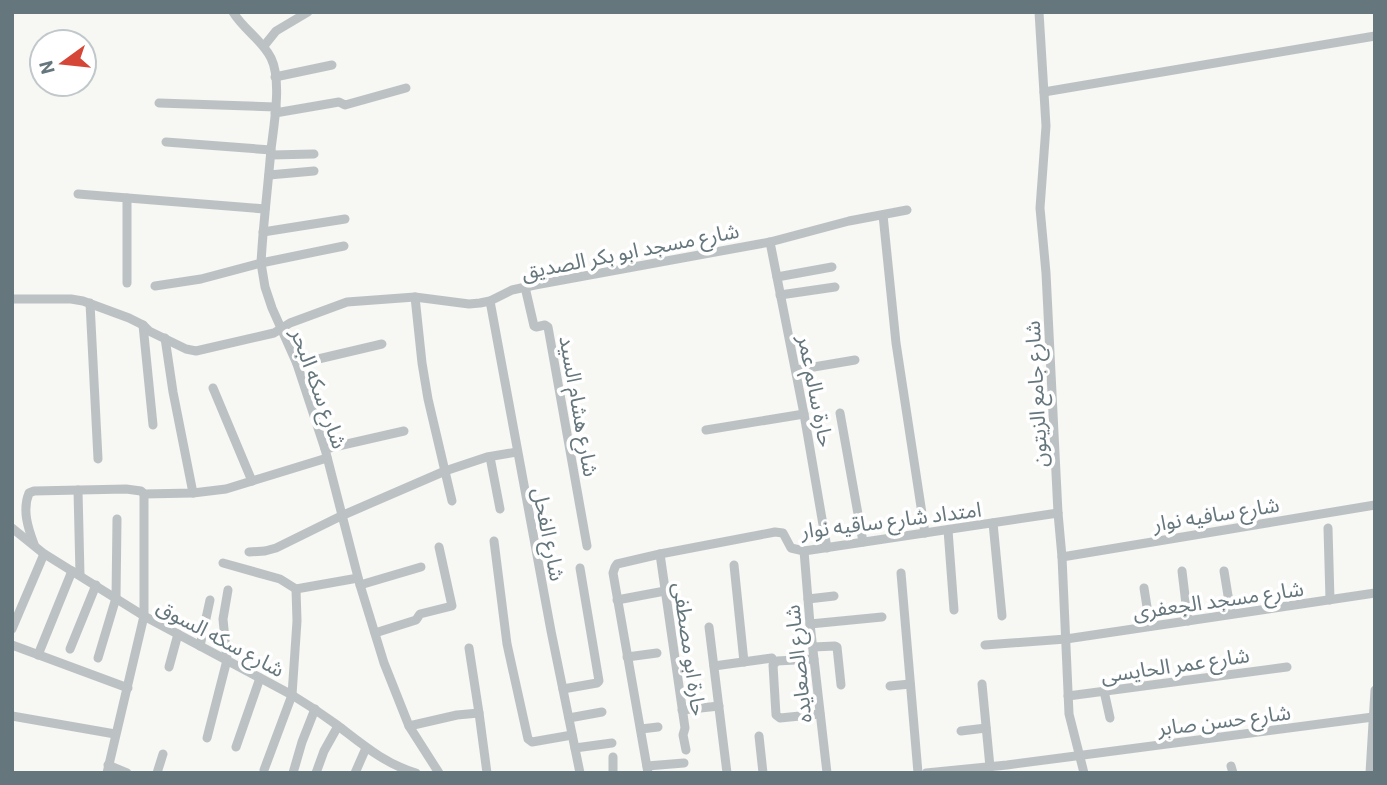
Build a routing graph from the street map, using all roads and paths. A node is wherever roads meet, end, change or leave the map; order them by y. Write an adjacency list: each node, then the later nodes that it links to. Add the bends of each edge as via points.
1 (233, 12): 5 (street, شارع سكه البحر)
2 (308, 12): 5 (street, via 276,31)
3 (1039, 12): 9 (street, شارع جامع الزيتون)
4 (1375, 36): 9 (street)
5 (264, 46): 7 (street, شارع سكه البحر)
6 (332, 65): 7 (street)
7 (275, 77): 11 (street, شارع سكه البحر)
8 (406, 89): 11 (street, via 345,105)
9 (1044, 92): 63 (street, شارع جامع الزيتون, via 1046,137 1040,208)
10 (159, 103): 11 (street)
11 (276, 110): 13 (street, شارع سكه البحر)
12 (166, 142): 13 (street)
13 (271, 152): 14 (street); 16 (street, شارع سكه البحر)
14 (314, 154)
15 (314, 171): 16 (street)
16 (269, 175): 19 (street, شارع سكه البحر)
17 (78, 194): 18 (street)
18 (127, 198): 19 (street); 29 (street)
19 (265, 209): 23 (street, شارع سكه البحر)
20 (907, 211): 21 (street, شارع مسجد ابو بكر الصديق)
21 (883, 215): 24 (street, شارع مسجد ابو بكر الصديق); 70 (street, via 896,343)
22 (345, 219): 23 (street)
23 (263, 232): 26 (street, شارع سكه البحر)
24 (770, 242): 28 (street, حارة سالم عمر); 31 (street, شارع مسجد ابو بكر الصديق)
25 (344, 246): 26 (street)
26 (261, 263): 30 (street); 39 (street, شارع سكه البحر)
27 (832, 267): 28 (street)
28 (776, 277): 33 (street, حارة سالم عمر)
29 (127, 283)
30 (155, 286)
31 (525, 287): 36 (street, شارع مسجد ابو بكر الصديق); 74 (street, شارع هشام السيد, via 534,326 548,327)
32 (835, 287): 33 (street)
33 (780, 295): 44 (street, حارة سالم عمر)
34 (415, 298): 36 (street, شارع مسجد ابو بكر الصديق, via 469,304); 39 (street, شارع مسجد ابو بكر الصديق, via 347,302); 55 (street, via 428,399)
35 (12, 299): 37 (street, شارع مسجد ابو بكر الصديق)
36 (491, 301): 51 (street, شارع الفحل)
37 (90, 303): 38 (street, شارع مسجد ابو بكر الصديق); 54 (street)
38 (143, 325): 40 (street, شارع مسجد ابو بكر الصديق); 48 (street)
39 (280, 329): 40 (street, شارع مسجد ابو بكر الصديق, via 196,351); 43 (street, شارع سكه البحر)
40 (165, 338): 58 (street)
41 (382, 344): 43 (street)
42 (855, 360): 44 (street)
43 (297, 364): 52 (street, شارع سكه البحر)
44 (796, 370): 47 (street, حارة سالم عمر)
45 (213, 388): 56 (street)
46 (840, 413): 72 (street)
47 (804, 414): 49 (street); 76 (street, حارة سالم عمر)
48 (153, 425)
49 (706, 430)
50 (404, 431): 52 (street)
51 (517, 452): 53 (street); 139 (street, شارع الفحل)
52 (326, 454): 56 (street); 64 (street, شارع سكه البحر)
53 (490, 457): 55 (street); 62 (street)
54 (98, 459)
55 (445, 471): 60 (street); 64 (street)
56 (252, 481): 58 (street)
57 (78, 489): 59 (street); 73 (street, via 29,494 27,527); 88 (street)
58 (193, 493): 59 (street)
59 (144, 494): 105 (street)
60 (452, 501)
61 (1375, 505): 81 (street, شارع سافيه نوار)
62 (500, 509)
63 (1058, 513): 66 (street, امتداد شارع ساقيه نوار); 81 (street, شارع جامع الزيتون)
64 (341, 516): 78 (street, via 276,548); 90 (street, شارع سكه البحر)
65 (117, 519): 98 (street)
66 (993, 523): 68 (street, امتداد شارع ساقيه نوار); 106 (street)
67 (1328, 528): 102 (street)
68 (948, 530): 70 (street, امتداد شارع ساقيه نوار); 103 (street)
69 (13, 532): 73 (street, شارع سكه السوق)
70 (925, 533): 72 (street, امتداد شارع ساقيه نوار)
71 (494, 541): 161 (street, via 507,644 528,739)
72 (863, 541): 76 (street, امتداد شارع ساقيه نوار)
73 (34, 546): 79 (street, شارع سكه السوق)
74 (587, 546)
75 (439, 547): 113 (street, via 452,606)
76 (827, 548): 77 (street, امتداد شارع ساقيه نوار)
77 (804, 551): 80 (street, امتداد شارع ساقيه نوار, via 791,548 783,533 775,531); 99 (street, شارع الصعايده)
78 (249, 552)
79 (44, 554): 88 (street, شارع سكه السوق); 112 (street)
80 (660, 554): 95 (street, حارة ابو مصطفى); 101 (street, امتداد شارع ساقيه نوار, via 615,567)
81 (1062, 557): 115 (street, شارع جامع الزيتون)
82 (223, 563): 93 (street, via 280,579)
83 (734, 565): 129 (street)
84 (421, 567): 90 (street)
85 (580, 568): 139 (street, via 599,681)
86 (1182, 571): 108 (street)
87 (1224, 571): 104 (street)
88 (76, 573): 91 (street, شارع سكه السوق); 123 (street)
89 (901, 573): 134 (street)
90 (359, 581): 93 (street); 113 (street, شارع سكه البحر)
91 (96, 585): 98 (street, شارع سكه السوق); 121 (street)
92 (1144, 588): 110 (street)
93 (296, 589): 142 (street)
94 (228, 590): 128 (street, via 223,619)
95 (665, 591): 101 (street); 146 (street, حارة ابو مصطفى)
96 (1375, 593): 102 (street, شارع مسجد الجعفرى)
97 (834, 596): 99 (street)
98 (116, 598): 105 (street, شارع سكه السوق); 125 (street)
99 (808, 599): 109 (street, شارع الصعايده)
100 (210, 600): 118 (street)
101 (617, 600): 124 (street, امتداد شارع ساقيه نوار)
102 (1330, 600): 104 (street, شارع مسجد الجعفرى)
103 (954, 610)
104 (1231, 614): 108 (street, شارع مسجد الجعفرى)
105 (144, 616): 114 (street, شارع سكه السوق); 138 (street)
106 (1002, 616)
107 (882, 617): 109 (street)
108 (1188, 621): 110 (street, شارع مسجد الجعفرى)
109 (810, 624): 119 (street, شارع الصعايده)
110 (1150, 626): 115 (street, شارع مسجد الجعفرى)
111 (709, 627): 130 (street)
112 (12, 629)
113 (375, 633): 155 (street, شارع سكه البحر)
114 (178, 635): 118 (street, شارع سكه السوق); 131 (street)
115 (1066, 639): 117 (street, شارع مسجد الجعفرى); 143 (street, شارع جامع الزيتون)
116 (12, 645): 123 (street)
117 (985, 645)
118 (200, 646): 128 (street, شارع سكه السوق)
119 (813, 647): 127 (street, شارع الصعايده); 136 (street, via 837,647)
120 (469, 648): 148 (street)
121 (70, 649)
122 (657, 653): 124 (street)
123 (38, 655): 138 (street)
124 (628, 657): 158 (street, امتداد شارع ساقيه نوار)
125 (98, 658)
126 (772, 658): 129 (street)
127 (814, 659): 149 (street, شارع الصعايده); 149 (street, via 773,665 777,717)
128 (227, 660): 133 (street, شارع سكه السوق); 163 (street)
129 (744, 662): 130 (street)
130 (714, 666): 144 (street)
131 (169, 667)
132 (1287, 667): 141 (street, شارع عمر الحايسى)
133 (260, 678): 142 (street, شارع سكه السوق); 165 (street)
134 (910, 684): 137 (street); 192 (street)
135 (982, 684): 157 (street)
136 (841, 685)
137 (890, 686)
138 (128, 688): 160 (street)
139 (563, 689): 151 (street, شارع الفحل)
140 (1375, 690): 153 (street)
141 (1104, 691): 143 (street, شارع عمر الحايسى); 152 (street)
142 (292, 695): 145 (street, شارع سكه السوق); 176 (street)
143 (1068, 696): 170 (street, شارع جامع الزيتون)
144 (719, 706): 146 (street); 189 (street)
145 (315, 709): 154 (street, شارع سكه السوق); 181 (street)
146 (682, 710): 168 (street, حارة ابو مصطفى)
147 (602, 712): 151 (street)
148 (480, 713): 155 (street); 186 (street)
149 (820, 714): 191 (street, شارع الصعايده)
150 (12, 716): 160 (street)
151 (569, 718): 161 (street, شارع الفحل)
152 (1110, 718)
153 (1373, 718): 170 (street, شارع حسن صابر); 196 (street)
154 (338, 726): 166 (street, شارع سكه السوق); 182 (street)
155 (409, 726): 185 (street, شارع سكه البحر)
156 (658, 727): 158 (street)
157 (986, 728): 159 (street); 173 (street)
158 (641, 729): 177 (street, امتداد شارع ساقيه نوار)
159 (961, 731)
160 (116, 734): 174 (street)
161 (572, 735): 167 (street, شارع الفحل)
162 (759, 736): 190 (street)
163 (207, 737)
164 (612, 743): 167 (street)
165 (236, 747)
166 (366, 748): 178 (street, شارع سكه السوق); 183 (street)
167 (575, 748): 187 (street, شارع الفحل)
168 (686, 750)
169 (163, 754): 180 (street)
170 (1079, 755): 175 (street, شارع حسن صابر); 195 (street, شارع جامع الزيتون)
171 (613, 757): 188 (street)
172 (684, 763): 177 (street)
173 (990, 767): 175 (street, شارع حسن صابر); 194 (street, شارع حسن صابر)
174 (107, 769): 179 (street)
175 (1007, 769)
176 (264, 770)
177 (648, 770)
178 (402, 771): 184 (street, شارع سكه السوق)
179 (127, 773)
180 (157, 773)
181 (293, 773)
182 (316, 773)
183 (355, 773)
184 (416, 773)
185 (439, 773)
186 (487, 773)
187 (580, 773)
188 (613, 773)
189 (727, 773)
190 (763, 773)
191 (827, 773)
192 (918, 773)
193 (926, 773): 194 (street, شارع حسن صابر)
194 (932, 773)
195 (1084, 773)
196 (1370, 773)

